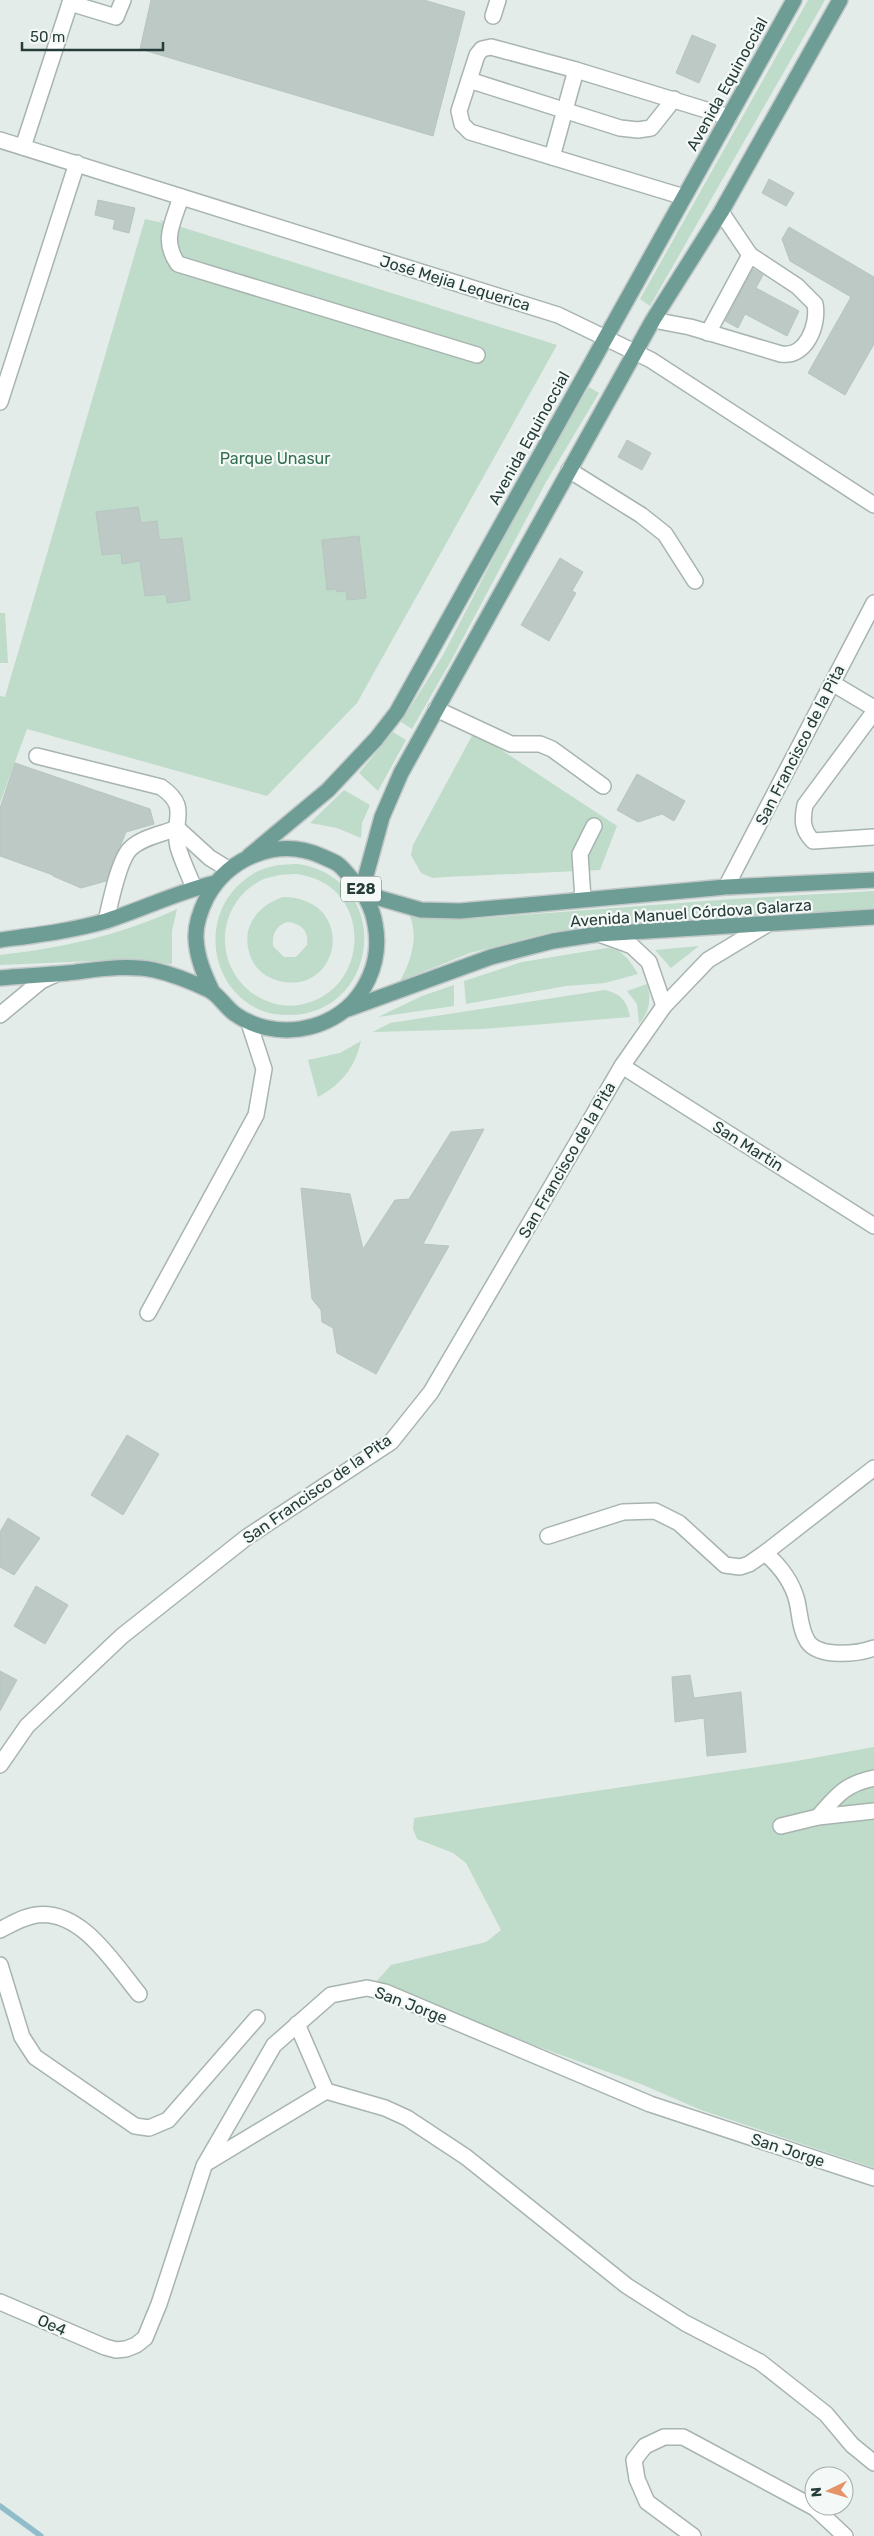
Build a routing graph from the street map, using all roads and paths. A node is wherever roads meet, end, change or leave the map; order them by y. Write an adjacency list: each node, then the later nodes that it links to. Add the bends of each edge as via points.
1 (123, 0): 5 (street, via 116,17)
2 (498, 0): 6 (street)
3 (794, 0): 11 (main road, Avenida Equinoccial)
4 (840, 0): 18 (main road)
5 (71, 1): 13 (street)
6 (493, 16)
7 (576, 70): 8 (street, via 491,47 477,55); 9 (street); 10 (street)
8 (469, 80): 10 (street); 14 (street, via 459,111 462,124 470,132)
9 (674, 99): 10 (street, via 651,128 638,130 620,128); 11 (street)
10 (566, 109): 14 (street)
11 (729, 117): 17 (main road, Avenida Equinoccial)
12 (0, 140): 13 (street, José Mejia Lequerica)
13 (23, 147): 15 (street, José Mejia Lequerica)
14 (552, 157): 17 (street)
15 (77, 163): 16 (street, José Mejia Lequerica); 25 (street)
16 (180, 197): 22 (street, José Mejia Lequerica, via 558,315); 24 (street, via 169,236 169,251 178,264)
17 (684, 197): 22 (main road, Avenida Equinoccial)
18 (721, 212): 19 (street); 20 (main road)
19 (750, 254): 21 (street); 21 (street, via 797,286 815,304 814,326 804,346 788,355)
20 (653, 320): 21 (street); 23 (main road)
21 (708, 333)
22 (605, 338): 23 (street, José Mejia Lequerica); 38 (main road, Avenida Equinoccial, via 396,712 376,739 328,790)
23 (636, 353): 26 (main road); 27 (street, José Mejia Lequerica)
24 (477, 355)
25 (0, 402)
26 (569, 470): 28 (street, via 641,515 664,534); 31 (main road)
27 (874, 505)
28 (695, 581)
29 (874, 603): 30 (street, San Francisco de la Pita)
30 (832, 683): 32 (street); 42 (street, San Francisco de la Pita)
31 (436, 709): 34 (street, via 511,744 540,744 552,749); 44 (main road, via 382,816)
32 (874, 710): 37 (street, via 805,805 802,820 806,834 813,841)
33 (37, 756): 36 (street, via 162,787 174,796 178,806)
34 (603, 786)
35 (594, 826): 45 (street, via 580,854)
36 (177, 828): 39 (street, via 210,858); 43 (street, via 179,849); 47 (street, via 129,849)
37 (874, 837)
38 (249, 856): 39 (main road, E28); 44 (main road, E28, via 279,848 310,851 338,864)
39 (228, 869): 41 (main road, E28)
40 (874, 880): 42 (main road, Avenida Manuel Córdova Galarza / E28)
41 (215, 883): 43 (main road); 53 (main road, E28, via 201,908 196,937 200,965)
42 (726, 886): 45 (main road, Avenida Manuel Córdova Galarza / E28)
43 (194, 888): 47 (main road)
44 (363, 892): 45 (main road, Avenida Manuel Córdova Galarza / E28, via 421,910 460,911); 55 (main road, E28, via 373,912 376,956 358,996)
45 (583, 899)
46 (874, 917): 48 (main road, Avenida Manuel Córdova Galarza / E28)
47 (106, 921): 50 (main road, via 69,931)
48 (766, 925): 49 (main road, Avenida Manuel Córdova Galarza / E28); 54 (street, San Francisco de la Pita, via 708,960)
49 (599, 934): 54 (street, via 632,946 649,962); 55 (main road, Avenida Manuel Córdova Galarza / E28, via 553,941 491,958)
50 (0, 940)
51 (56, 974): 52 (main road, E28); 53 (main road, E28, via 110,968 152,970); 56 (street)
52 (0, 978)
53 (212, 991): 57 (main road, E28)
54 (664, 1006): 58 (street, San Francisco de la Pita)
55 (342, 1012): 57 (main road, E28, via 313,1027 294,1030 264,1028)
56 (0, 1014)
57 (249, 1023): 60 (street, via 264,1069 256,1115)
58 (622, 1066): 59 (street, San Martin); 65 (street, San Francisco de la Pita, via 431,1392 391,1442 247,1537 122,1636 27,1726)
59 (874, 1226)
60 (148, 1313)
61 (874, 1468): 63 (street)
62 (548, 1536): 63 (street, via 624,1512 655,1511 679,1523 725,1565 740,1567)
63 (765, 1553): 64 (street, via 788,1579 808,1643 842,1654)
64 (874, 1648)
65 (0, 1765)
66 (874, 1778): 68 (street, via 855,1782 838,1794)
67 (874, 1811): 68 (street)
68 (818, 1817): 69 (street)
69 (781, 1826)
70 (0, 1930): 72 (street, via 36,1915 54,1916 80,1927)
71 (0, 1966): 73 (street, via 22,2037 35,2057 135,2126 149,2128 168,2120)
72 (139, 1994)
73 (257, 2018)
74 (297, 2024): 75 (street); 76 (street, San Jorge, via 274,2046); 77 (street, San Jorge, via 331,1995 367,1988 385,1992 650,2104)
75 (326, 2090): 76 (street); 80 (street, via 407,2118 466,2157 627,2286 685,2323 760,2362 826,2414 852,2445)
76 (205, 2164): 79 (street, San Jorge, via 159,2304 144,2338 126,2350)
77 (874, 2178)
78 (0, 2302): 79 (street, Oe4)
79 (105, 2347)
80 (874, 2463)
81 (693, 2536): 82 (street, via 647,2502 638,2479 634,2460 645,2446 664,2438 683,2437 745,2468 815,2508)
82 (845, 2536)

